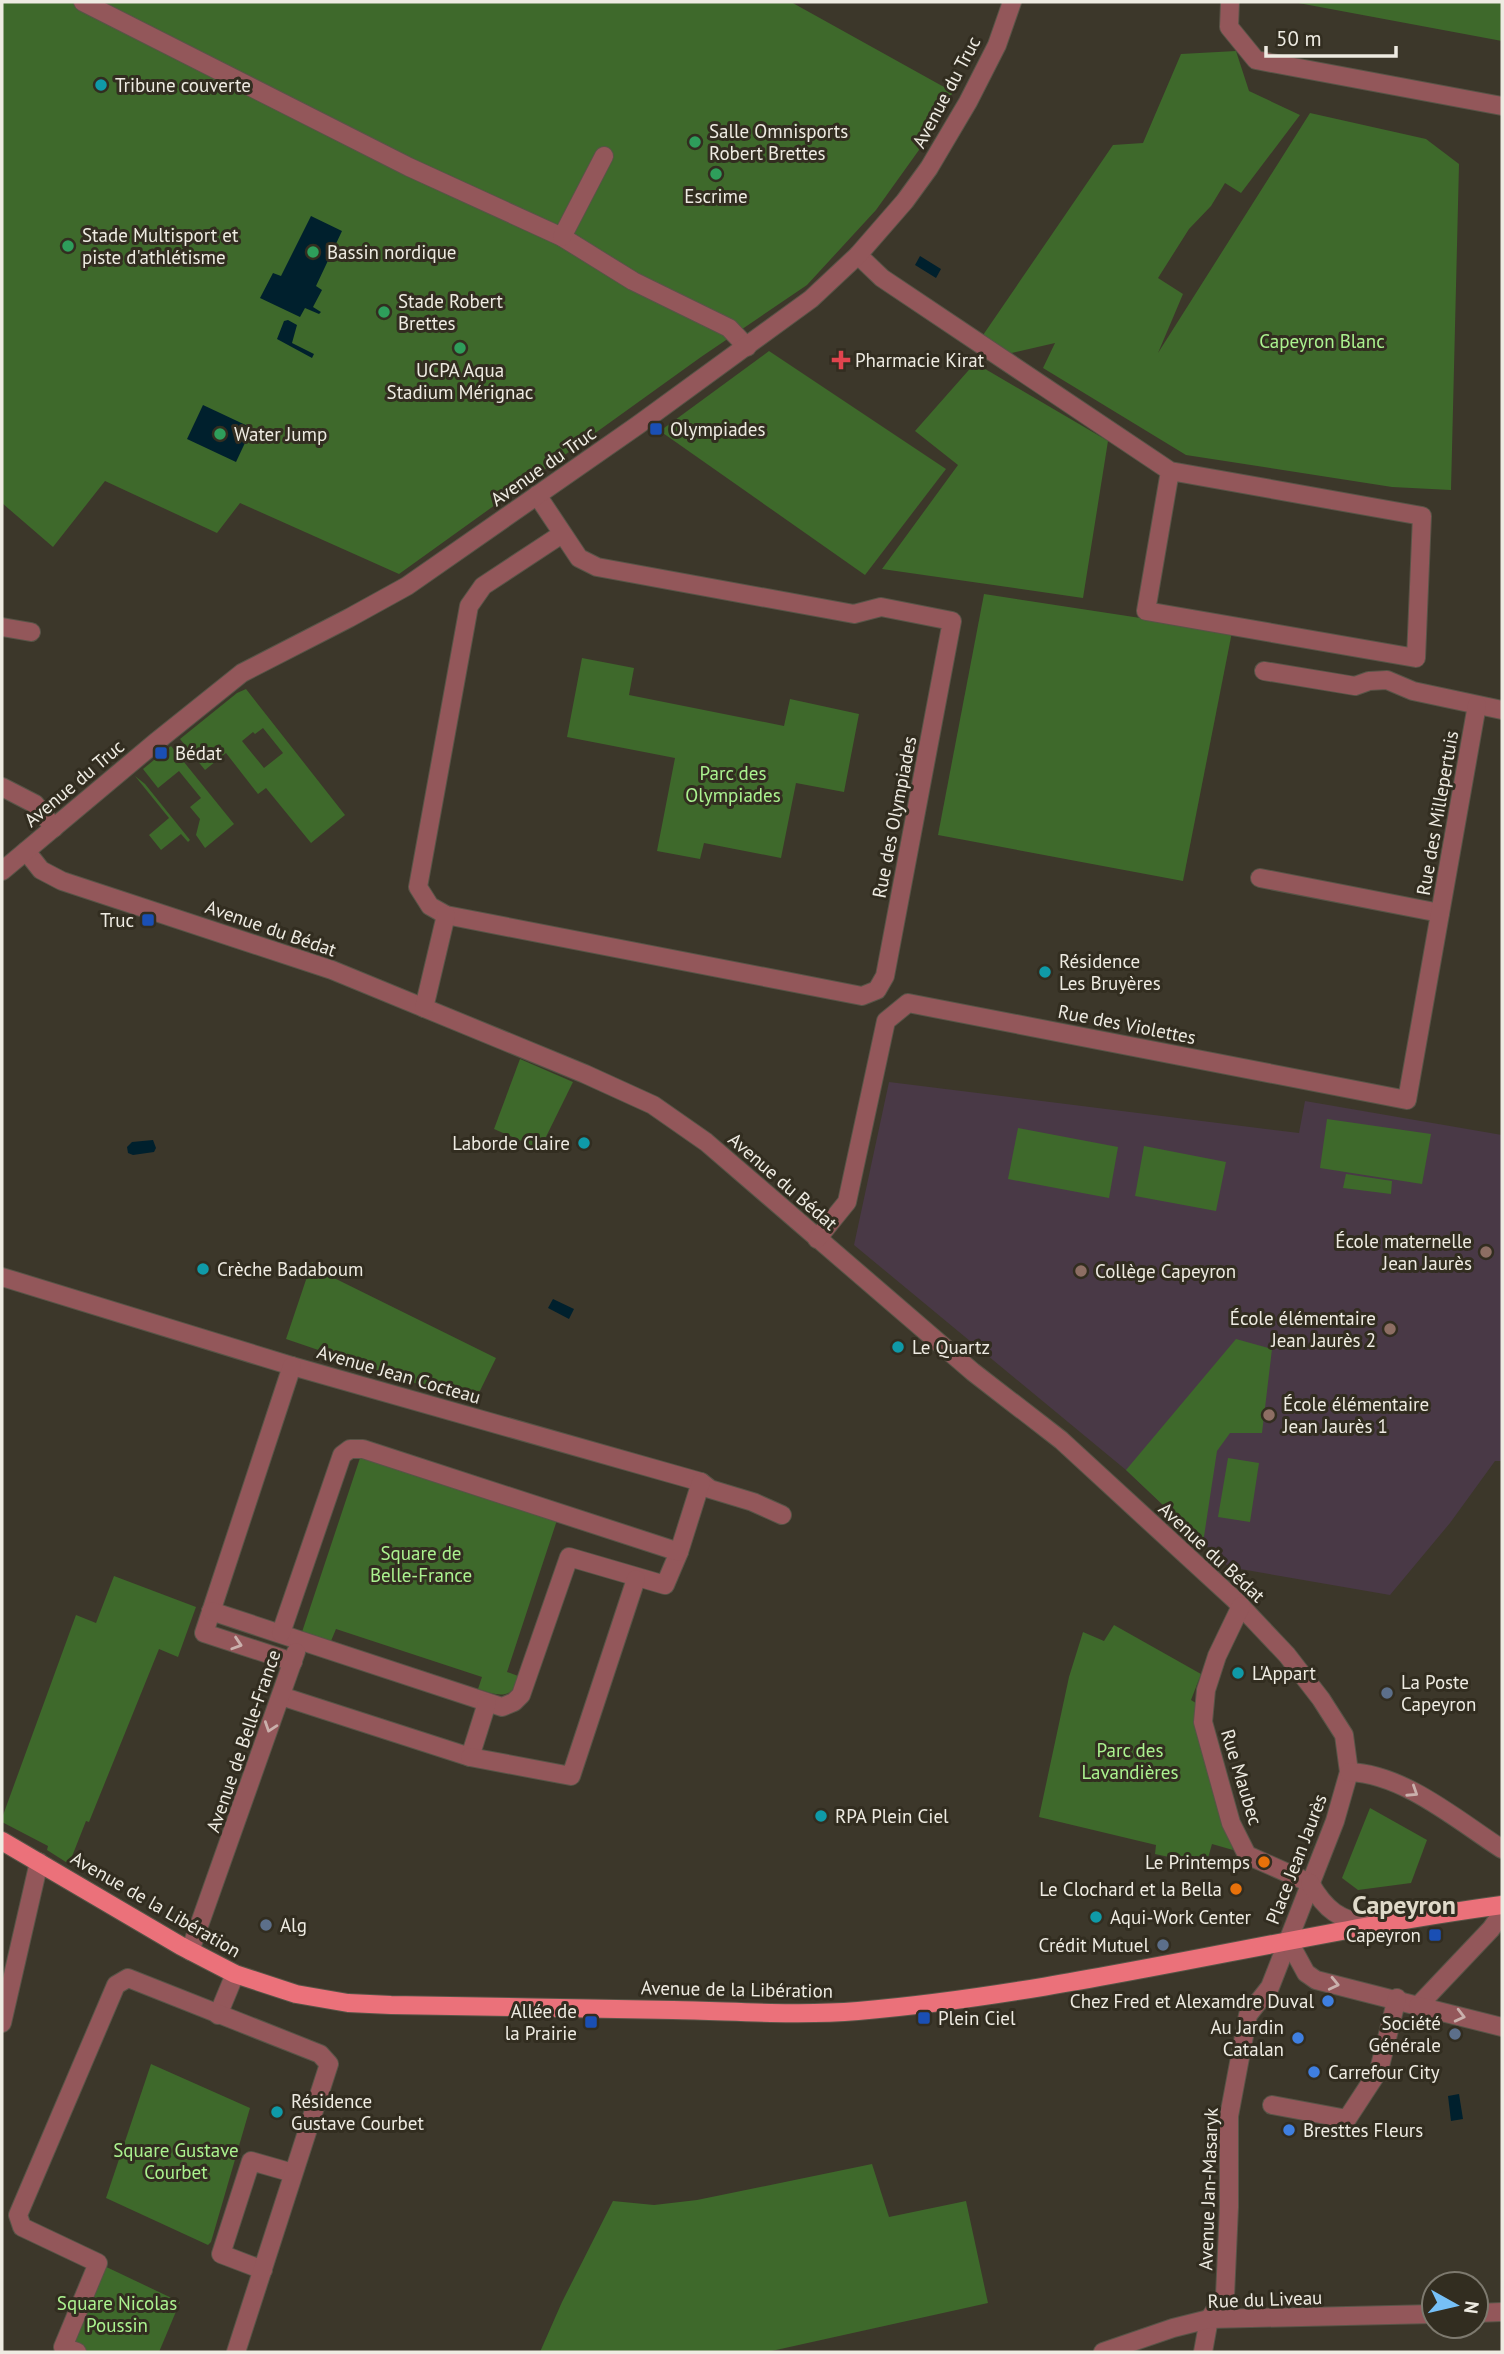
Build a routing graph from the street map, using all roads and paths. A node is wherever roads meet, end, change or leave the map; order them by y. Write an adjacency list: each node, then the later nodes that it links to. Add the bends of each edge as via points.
1 (83, 2): 6 (street, via 409,167)
2 (1012, 2): 7 (street, Avenue du Truc, via 997,45 929,168)
3 (1230, 2): 4 (street, via 1229,27 1256,60)
4 (1502, 106)
5 (604, 156): 6 (street)
6 (562, 237): 8 (street, via 634,281 729,328)
7 (858, 255): 8 (street, Avenue du Truc, via 811,299); 9 (street, via 882,278)
8 (747, 347): 10 (street, Avenue du Truc)
9 (1170, 471): 9 (street, via 1422,516 1416,658 1146,611)
10 (537, 495): 11 (street, Rue des Olympiades); 18 (street, Avenue du Truc, via 407,586 242,673)
11 (562, 534): 23 (street, via 483,586 469,606 418,887 430,906); 23 (street, Rue des Olympiades, via 579,558 597,567 853,614 881,607 953,621 885,975 877,990 862,996)
12 (2, 627): 13 (street)
13 (31, 632)
14 (1264, 671): 15 (street, via 1355,687 1387,680 1413,691)
15 (1477, 705): 16 (street); 22 (street, Rue des Millepertuis)
16 (1502, 710)
17 (2, 787): 18 (street, via 35,804)
18 (54, 828): 19 (street, Avenue du Truc)
19 (26, 851): 20 (street, Avenue du Truc); 24 (street, Avenue du Bédat, via 41,870 62,881 332,970)
20 (2, 871)
21 (1260, 878): 22 (street, Rue des Millepertuis)
22 (1440, 913): 25 (street, Rue des Violettes, via 1407,1100 908,1003 886,1021 848,1202)
23 (446, 915): 24 (street)
24 (424, 1008): 25 (street, Avenue du Bédat, via 653,1105 706,1142)
25 (817, 1239): 32 (street, Avenue du Bédat, via 1061,1440)
26 (2, 1278): 27 (street, Avenue Jean Cocteau)
27 (292, 1366): 28 (street, Avenue Jean Cocteau); 33 (street)
28 (701, 1482): 29 (street, Avenue Jean Cocteau); 30 (street)
29 (782, 1515)
30 (679, 1552): 31 (street, via 664,1585); 34 (street, via 350,1448 342,1455)
31 (636, 1578): 38 (street, via 569,1557 521,1695 502,1707); 39 (street, via 571,1776)
32 (1241, 1606): 40 (street, Avenue du Bédat, via 1321,1699 1344,1735); 44 (street, Rue Maubec, via 1217,1656 1206,1690 1203,1722 1231,1823 1247,1854)
33 (211, 1611): 34 (street, Avenue de Belle-France); 36 (street, one-way to 36, via 204,1633)
34 (281, 1633): 35 (street, Avenue de Belle-France)
35 (301, 1639): 36 (street, Avenue de Belle-France); 38 (street)
36 (293, 1662): 37 (street, Avenue de Belle-France)
37 (281, 1696): 39 (street); 49 (street, Avenue de Belle-France, one-way to 49)
38 (487, 1703): 39 (street)
39 (470, 1757)
40 (1349, 1772): 42 (street, one-way to 42, via 1401,1783); 44 (street, Place Jean Jaurès)
41 (2, 1841): 43 (main road, Avenue de la Libération)
42 (1502, 1849)
43 (39, 1862): 49 (main road, Avenue de la Libération); 54 (street)
44 (1310, 1883): 47 (street, via 1336,1915); 48 (street, Place Jean Jaurès)
45 (1502, 1905): 47 (main road, Avenue de la Libération)
46 (1502, 1913): 52 (street)
47 (1370, 1926): 48 (main road, Avenue de la Libération)
48 (1288, 1940): 50 (main road, Avenue de la Libération, via 1050,1987 939,2003 823,2012 348,2003 296,1994); 51 (street, Place Jean Jaurès, one-way to 51, via 1306,1973 1315,1979); 60 (street, Avenue Jan-Masaryk, via 1270,1987 1248,2015 1229,2116 1225,2296)
49 (190, 1951): 50 (main road, Avenue de la Libération)
50 (235, 1974): 53 (street)
51 (1397, 1998): 52 (street, Place Jean Jaurès); 56 (street, via 1379,2070 1347,2119)
52 (1418, 2006): 55 (street, Place Jean Jaurès, one-way to 55)
53 (218, 2015): 57 (street, via 320,2054 329,2064); 61 (street, via 128,1978 116,1985 18,2215 22,2227 98,2263 63,2347)
54 (2, 2022)
55 (1502, 2027)
56 (1272, 2105)
57 (293, 2173): 58 (street); 58 (street, via 251,2161 221,2254)
58 (263, 2270): 62 (street)
59 (1420, 2314): 60 (street, Rue du Liveau)
60 (1209, 2319): 63 (street, Rue du Liveau); 64 (street, Avenue Jan-Masaryk)
61 (77, 2352)
62 (236, 2352)
63 (1103, 2352)
64 (1203, 2352)

